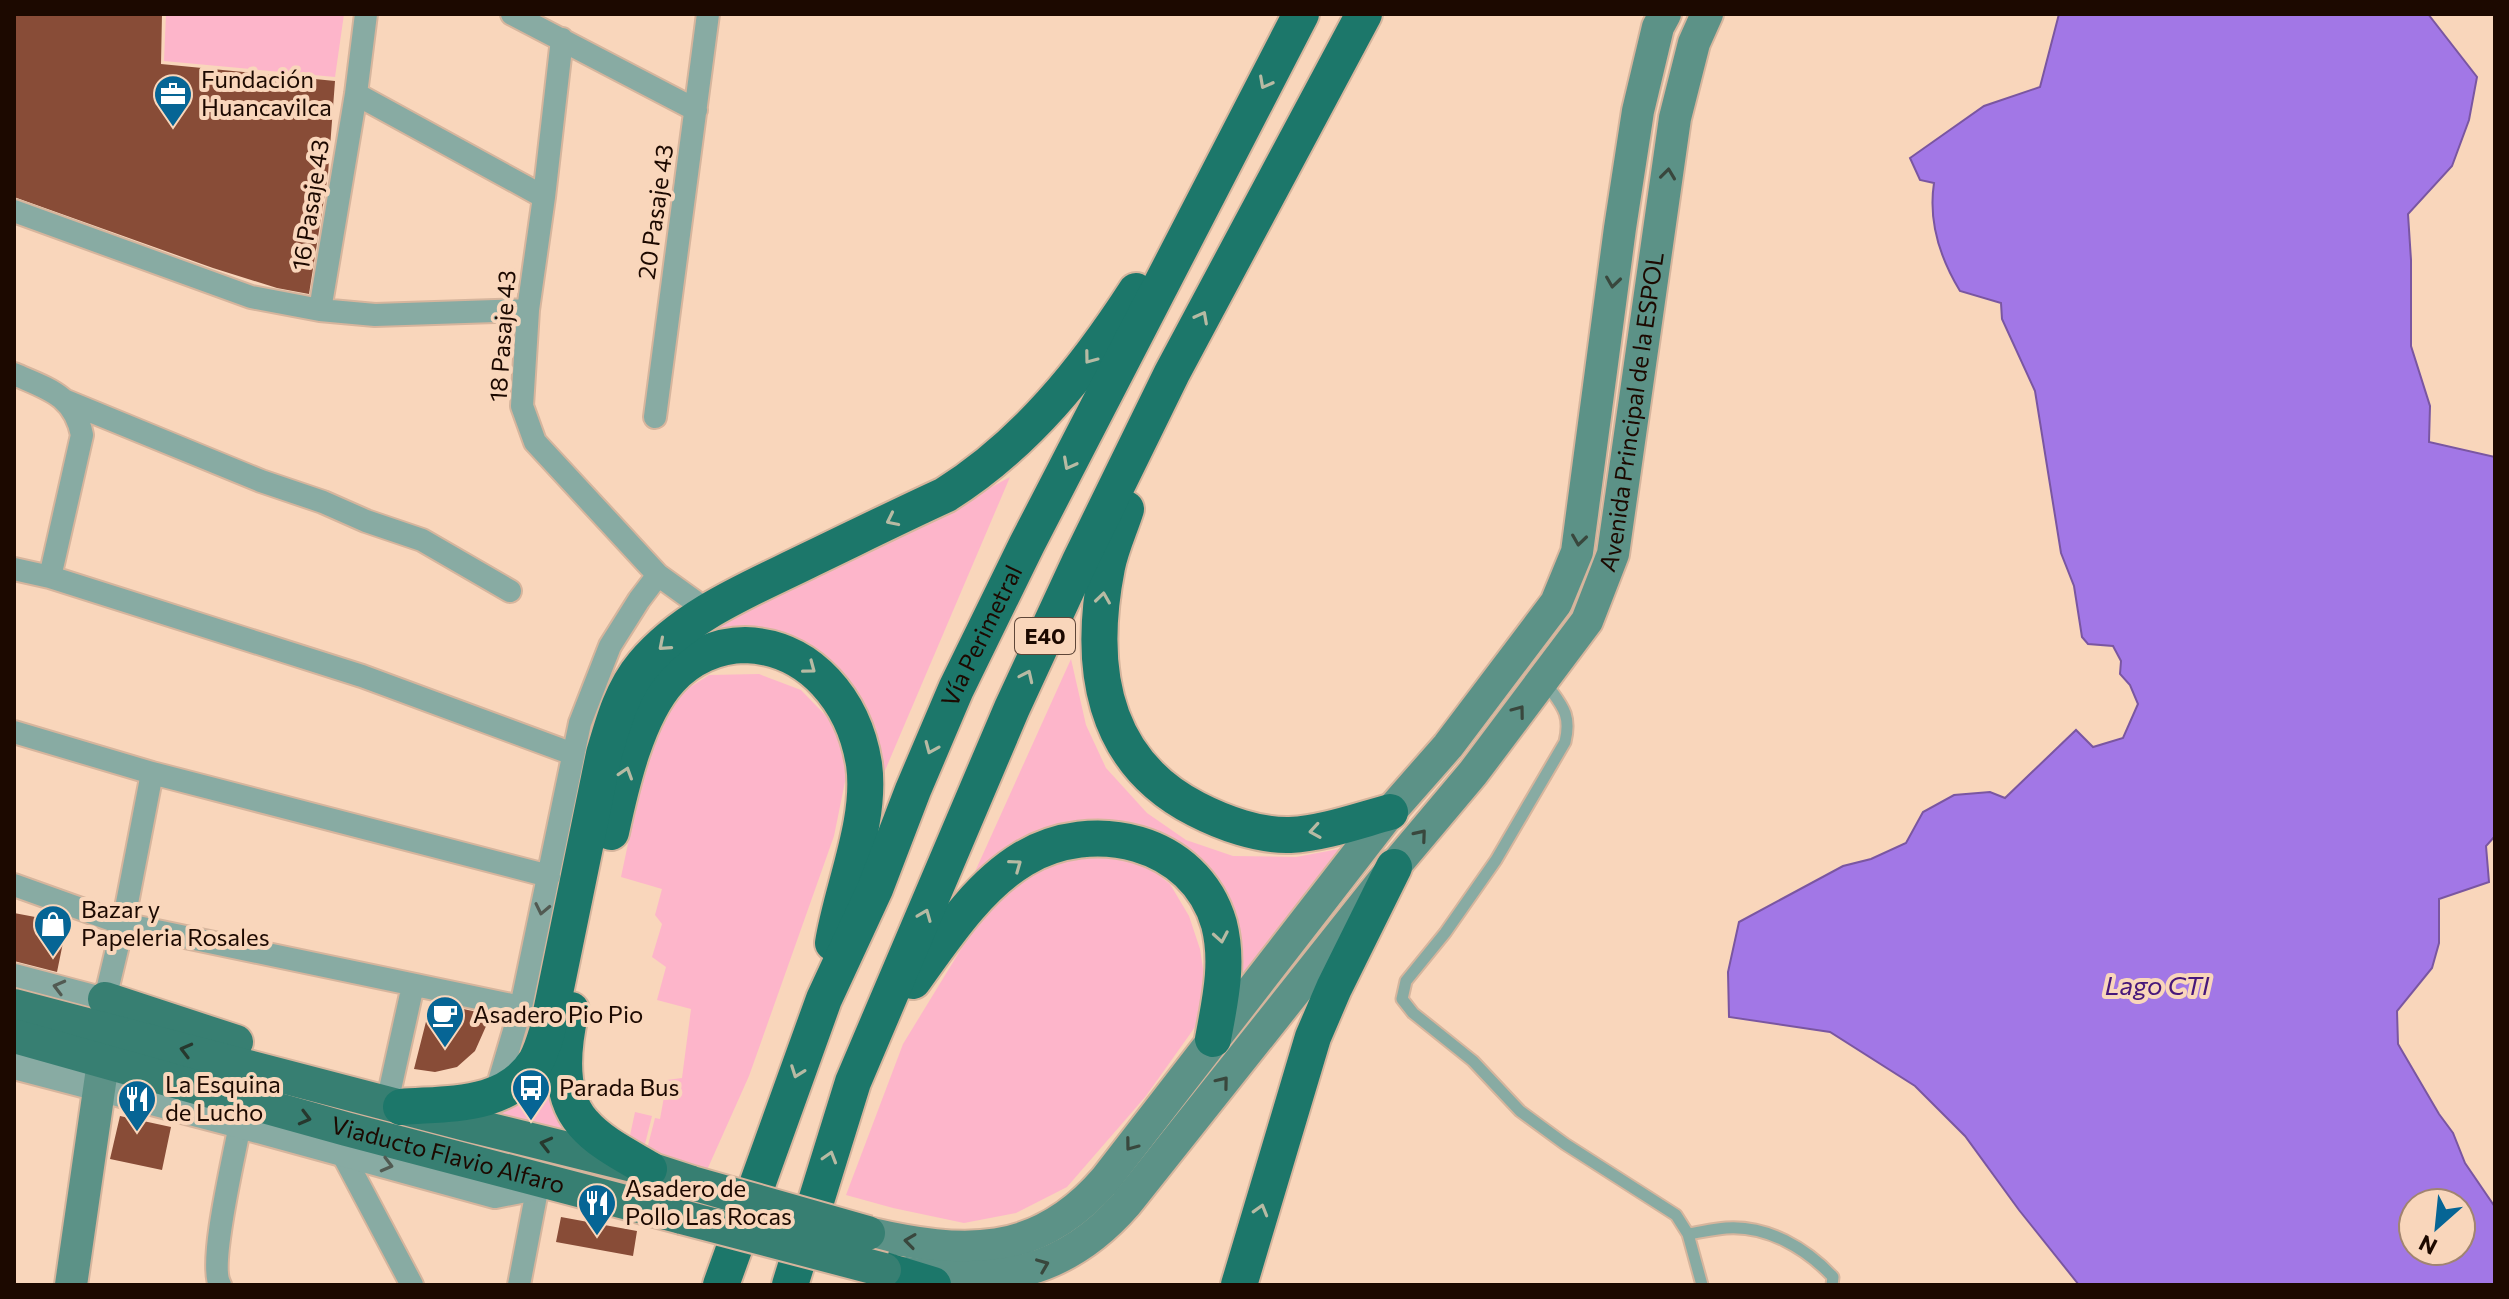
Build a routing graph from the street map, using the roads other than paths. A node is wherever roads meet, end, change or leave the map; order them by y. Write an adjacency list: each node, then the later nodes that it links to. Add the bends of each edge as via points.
1 (366, 14): 9 (street, 16 Pasaje 43)
2 (512, 14): 8 (street)
3 (708, 14): 10 (street, 20 Pasaje 43)
4 (1301, 14): 11 (highway, Vía Perimetral / E40, one-way to 11)
5 (1364, 14): 18 (highway, E40, one-way to 5)
6 (1665, 14): 14 (main road, Avenida Principal de la ESPOL, via 1638,111)
7 (1707, 14): 15 (main road, Avenida Principal de la ESPOL, one-way to 7, via 1675,118)
8 (562, 39): 10 (street); 12 (street, 18 Pasaje 43)
9 (356, 94): 12 (street); 16 (street, 16 Pasaje 43)
10 (696, 110): 21 (street, 20 Pasaje 43)
11 (1241, 129): 26 (highway, one-way to 26, via 1098,347 1001,454 945,495); 42 (highway, Vía Perimetral / E40, one-way to 42, via 956,689)
12 (544, 197): 17 (street, 18 Pasaje 43)
13 (17, 207): 16 (street, via 251,297)
14 (1620, 228): 15 (main road); 27 (main road, Avenida Principal de la ESPOL, one-way to 27, via 1577,552 1556,603)
15 (1661, 235): 28 (main road, Avenida Principal de la ESPOL, via 1613,554 1587,621)
16 (320, 310): 17 (street, via 375,315)
17 (528, 310): 23 (street, 18 Pasaje 43, via 522,406 535,442)
18 (1172, 373): 34 (highway, one-way to 18, via 1285,835 1229,823 1159,785 1119,733 1101,670 1101,604 1108,564); 49 (highway, E40, one-way to 18, via 1018,694)
19 (14, 374): 20 (street)
20 (66, 401): 24 (street, via 78,417 82,435); 25 (street, via 422,540)
21 (655, 417)
22 (14, 569): 24 (street)
23 (658, 575): 26 (street, 18 Pasaje 43); 30 (street, via 610,646)
24 (50, 577): 30 (street, via 362,676)
25 (510, 591)
26 (708, 611): 50 (highway, one-way to 50, via 650,658 616,713 547,1032 524,1076)
27 (1512, 662): 28 (main road); 32 (main road, Avenida Principal de la ESPOL)
28 (1543, 679): 33 (main road, Avenida Principal de la ESPOL, one-way to 28); 57 (lane, via 1565,712 1565,742 1496,860 1406,981 1402,999 1520,1111 1676,1215)
29 (14, 732): 31 (street)
30 (573, 754): 36 (street)
31 (152, 773): 36 (street); 38 (street)
32 (1421, 780): 33 (main road, via 1444,784); 34 (main road, Avenida Principal de la ESPOL)
33 (1449, 802): 35 (main road, Avenida Principal de la ESPOL, one-way to 33)
34 (1390, 812): 46 (main road, Avenida Principal de la ESPOL)
35 (1394, 867): 58 (main road, Avenida Principal de la ESPOL, one-way to 35, via 999,1277 1048,1264 1090,1239 1126,1204); 66 (highway, one-way to 35, via 1313,1037)
36 (549, 876): 44 (street, one-way to 44)
37 (14, 885): 38 (street)
38 (123, 924): 40 (street); 41 (street)
39 (14, 975): 41 (street, one-way to 39)
40 (413, 985): 44 (street); 51 (street)
41 (105, 999): 51 (main road, via 355,1080)
42 (824, 999): 54 (highway, one-way to 42, via 597,1137 576,1114 565,1076 567,1028 617,802 649,710 682,668 726,646 754,645 804,662 841,700 855,729 865,796); 63 (highway, Vía Perimetral / E40, one-way to 63)
43 (14, 1006): 51 (main road, Viaducto Flavio Alfaro, one-way to 43)
44 (521, 1007): 50 (street)
45 (14, 1036): 48 (main road, Viaducto Flavio Alfaro)
46 (1213, 1039): 49 (highway, one-way to 46, via 913,980 964,914 1015,864 1078,839 1127,841 1165,856 1209,899 1224,960); 56 (main road, Avenida Principal de la ESPOL, one-way to 56, via 1105,1180 1061,1221 1024,1239 985,1246)
47 (14, 1065): 48 (street)
48 (101, 1075): 52 (street); 55 (main road, Viaducto Flavio Alfaro, one-way to 55, via 346,1129); 59 (main road)
49 (853, 1082): 64 (highway, E40, one-way to 49)
50 (495, 1095): 51 (highway, via 475,1101)
51 (387, 1103): 54 (main road, Viaducto Flavio Alfaro, one-way to 51)
52 (240, 1124): 53 (street); 60 (street, via 218,1248)
53 (342, 1153): 55 (street, one-way to 55, via 495,1194); 61 (street)
54 (649, 1169): 56 (main road, Viaducto Flavio Alfaro, bridge)
55 (545, 1184): 58 (main road, Viaducto Flavio Alfaro, bridge); 62 (street)
56 (868, 1233)
57 (1688, 1234): 67 (lane); 68 (lane, via 1729,1227 1764,1232 1819,1262 1833,1277)
58 (884, 1270): 65 (highway)
59 (71, 1285)
60 (220, 1285)
61 (412, 1285)
62 (519, 1285)
63 (721, 1285)
64 (790, 1285)
65 (933, 1285)
66 (1239, 1285)
67 (1702, 1285)
68 (1832, 1285)

